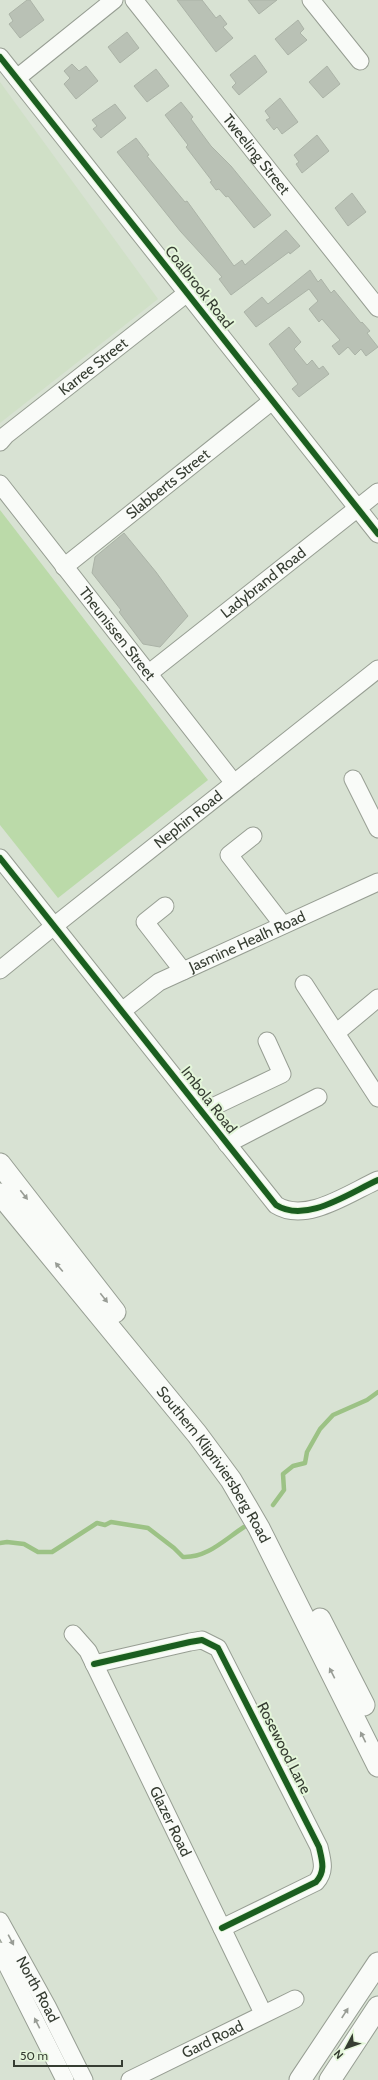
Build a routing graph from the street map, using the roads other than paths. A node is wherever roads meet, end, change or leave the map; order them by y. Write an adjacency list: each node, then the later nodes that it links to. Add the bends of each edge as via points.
1 (114, 0): 6 (street)
2 (134, 0): 8 (street, Tweeling Street)
3 (311, 0): 5 (street)
4 (0, 56): 6 (street, Coalbrook Road)
5 (360, 61)
6 (17, 78): 7 (street, Coalbrook Road)
7 (187, 293): 9 (street, Coalbrook Road); 10 (street, Karree Street)
8 (378, 308)
9 (272, 401): 13 (street, Coalbrook Road); 15 (street, Slabberts Street)
10 (0, 442)
11 (0, 484): 15 (street, Theunissen Street)
12 (378, 492): 13 (street, Ladybrand Road)
13 (358, 508): 14 (street, Coalbrook Road); 17 (street, Ladybrand Road)
14 (378, 534)
15 (64, 567): 17 (street, Theunissen Street)
16 (378, 669): 19 (street, Nephin Road)
17 (148, 674): 19 (street, Theunissen Street)
18 (353, 779): 20 (street)
19 (234, 783): 26 (street, Nephin Road)
20 (378, 829)
21 (252, 836): 25 (street, via 229,855)
22 (0, 858): 26 (street, Imbola Road)
23 (378, 882): 25 (street, Jasmine Healh Road)
24 (165, 906): 28 (street, via 145,922)
25 (284, 925): 28 (street, Jasmine Healh Road)
26 (54, 926): 27 (street, Nephin Road); 31 (street, Imbola Road)
27 (0, 970)
28 (183, 970): 31 (street, Jasmine Healh Road, via 158,982)
29 (304, 984): 32 (street)
30 (378, 998): 32 (street)
31 (122, 1010): 36 (street, Imbola Road)
32 (336, 1033): 35 (street)
33 (266, 1041): 36 (street, via 282,1074)
34 (318, 1097): 37 (street)
35 (378, 1098)
36 (202, 1112): 37 (street, Imbola Road)
37 (227, 1144): 39 (street, Imbola Road, via 273,1202 291,1212 309,1211)
38 (0, 1164): 41 (main road, Southern Klipriviersberg Road, one-way to 41)
39 (378, 1180)
40 (0, 1194): 41 (main road, Southern Klipriviersberg Road)
41 (50, 1243): 44 (main road, Southern Klipriviersberg Road, one-way to 44, via 232,1462 257,1499); 45 (main road, Southern Klipriviersberg Road, one-way to 41, via 239,1491)
42 (73, 1634): 43 (street, Glazer Road, via 88,1651)
43 (94, 1664): 47 (street, Glazer Road); 47 (street, Rosewood Lane, via 202,1640 218,1648 319,1847 323,1862 322,1873 316,1882)
44 (378, 1735)
45 (378, 1766)
46 (0, 1921): 54 (street, North Road, one-way to 54)
47 (222, 1928): 52 (street, Glazer Road)
48 (0, 1950): 53 (street, North Road, one-way to 48)
49 (378, 1963): 56 (main road, one-way to 49)
50 (295, 1999): 52 (street, Gard Road)
51 (378, 2007): 57 (main road)
52 (263, 2014): 55 (street, Gard Road)
53 (65, 2080)
54 (84, 2080)
55 (130, 2080)
56 (300, 2080)
57 (330, 2080)

